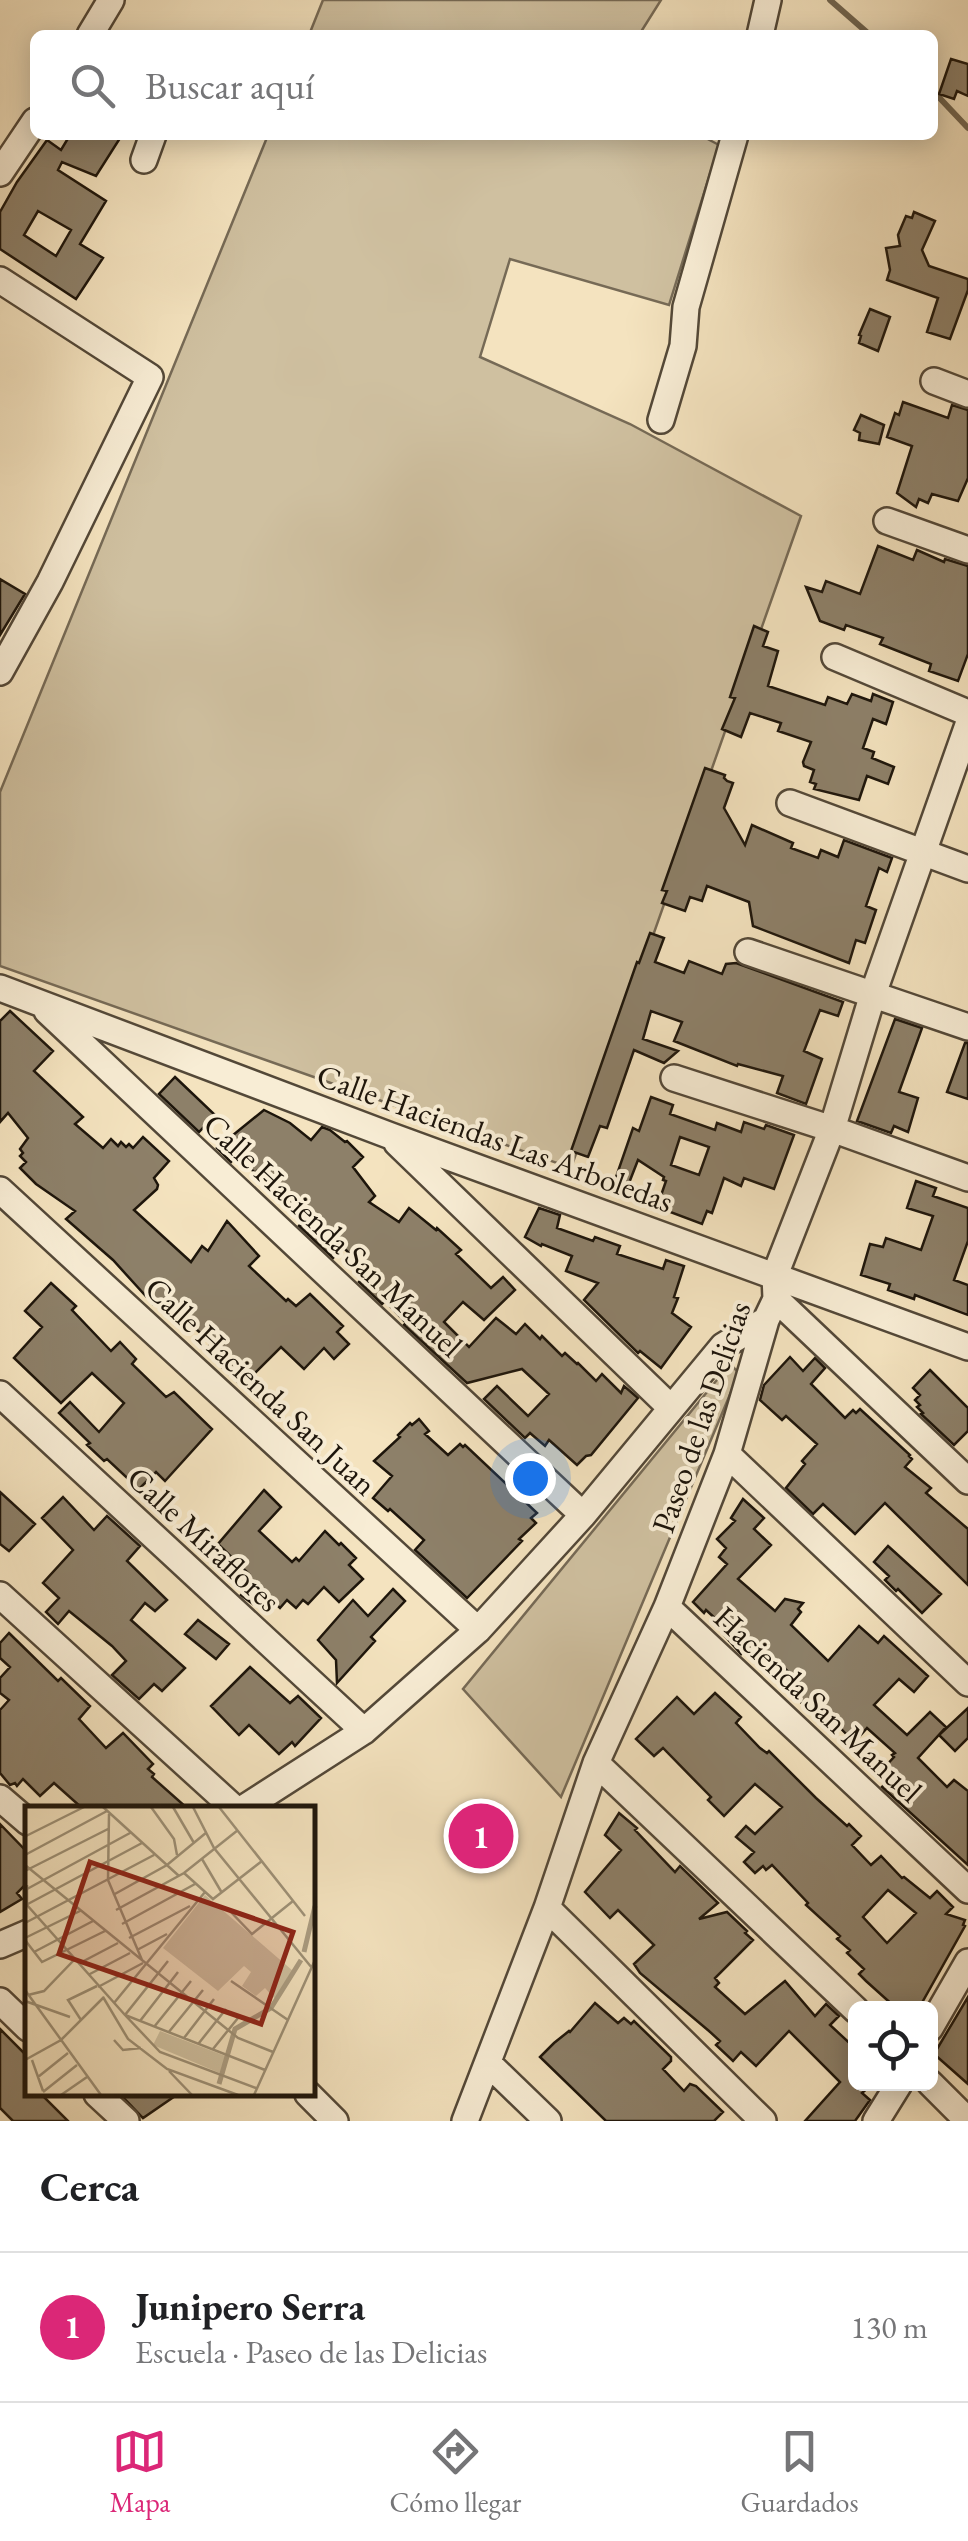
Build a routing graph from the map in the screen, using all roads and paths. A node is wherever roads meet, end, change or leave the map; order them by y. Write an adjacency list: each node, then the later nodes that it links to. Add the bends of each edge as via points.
1 (111, 0): 3 (street)
2 (768, 0): 4 (street)
3 (93, 30)
4 (761, 30)
5 (30, 129): 9 (street)
6 (150, 140): 8 (street)
7 (734, 140): 13 (street)
8 (144, 160)
9 (0, 173)
10 (0, 280): 17 (street, via 150,377)
11 (934, 381): 12 (street)
12 (968, 394)
13 (661, 420)
14 (887, 521): 15 (street)
15 (968, 550)
16 (834, 656): 18 (street)
17 (0, 672)
18 (968, 713)
19 (968, 725): 21 (street, Paseo de las Delicias)
20 (790, 802): 21 (street)
21 (923, 854): 22 (street); 25 (street, Paseo de las Delicias)
22 (968, 869)
23 (748, 952): 25 (street)
24 (0, 988): 26 (street, Calle Haciendas Las Arboledas)
25 (872, 994): 27 (street); 29 (street, Paseo de las Delicias)
26 (39, 1003): 30 (street, Calle Haciendas Las Arboledas); 39 (street, Calle Hacienda San Manuel)
27 (968, 1027)
28 (674, 1078): 29 (street)
29 (832, 1129): 31 (street); 33 (street, Paseo de las Delicias)
30 (391, 1136): 33 (street, Calle Haciendas Las Arboledas); 36 (street)
31 (968, 1178)
32 (0, 1190): 42 (street, Calle Hacienda San Juan)
33 (772, 1298): 34 (street, Calle Haciendas Las Arboledas); 36 (street); 37 (street, Paseo de las Delicias); 38 (street)
34 (968, 1347)
35 (0, 1394): 44 (street, Calle Miraflores)
36 (670, 1407): 39 (street)
37 (727, 1454): 41 (street, Paseo de las Delicias); 43 (street)
38 (968, 1481)
39 (582, 1514): 42 (street)
40 (0, 1594): 47 (street)
41 (668, 1607): 45 (street, Paseo de las Delicias); 50 (street, Hacienda San Manuel)
42 (478, 1630): 44 (street)
43 (968, 1683)
44 (364, 1731): 48 (street)
45 (596, 1764): 51 (street, Paseo de las Delicias); 56 (street)
46 (0, 1798): 49 (street)
47 (232, 1806)
48 (247, 1806)
49 (25, 1819)
50 (968, 1890)
51 (547, 1908): 59 (street, Paseo de las Delicias); 68 (street)
52 (25, 1934): 53 (street)
53 (0, 1946)
54 (968, 1962): 57 (street)
55 (0, 2002): 58 (street)
56 (848, 2002)
57 (938, 2014)
58 (25, 2025)
59 (488, 2062): 66 (street, Paseo de las Delicias); 67 (street)
60 (895, 2091): 69 (street)
61 (938, 2091): 70 (street)
62 (99, 2096): 64 (street)
63 (310, 2096): 65 (street)
64 (126, 2121)
65 (335, 2121)
66 (465, 2121)
67 (548, 2121)
68 (762, 2121)
69 (876, 2121)
70 (968, 2121)

